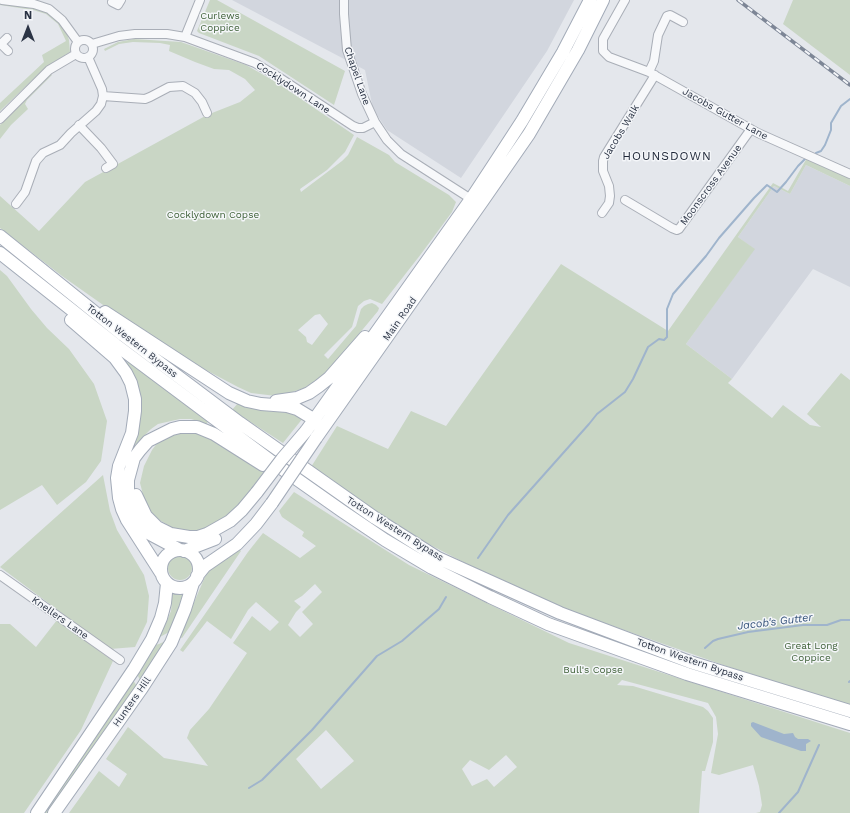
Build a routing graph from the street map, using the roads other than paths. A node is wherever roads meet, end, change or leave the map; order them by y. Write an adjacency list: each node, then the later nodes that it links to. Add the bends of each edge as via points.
1 (2, 0): 12 (street, via 34,4 49,9 62,20)
2 (121, 0): 8 (street, via 118,5)
3 (200, 0): 10 (street)
4 (344, 0): 21 (street, Chapel Lane, via 347,50)
5 (590, 0): 26 (main road, Main Road, via 522,121)
6 (603, 0): 38 (main road, Main Road, via 581,44 520,147)
7 (625, 0): 17 (street, Jacobs Gutter Lane, via 603,39 603,51 613,59)
8 (112, 2)
9 (683, 22): 17 (street, Jacobs Walk, via 667,16 658,36)
10 (185, 37): 13 (street, Cocklydown Lane, via 135,34); 21 (street, Cocklydown Lane, via 255,63 353,126 363,128)
11 (3, 42): 14 (street)
12 (78, 42): 13 (street, via 85,40); 15 (street, via 74,49)
13 (92, 44): 16 (street, via 93,52)
14 (8, 51)
15 (76, 54): 16 (street, via 80,58); 20 (street, via 48,70)
16 (88, 57): 18 (street)
17 (652, 74): 23 (street, Jacobs Gutter Lane); 29 (street, Jacobs Walk, via 604,157 602,166 610,196 609,203)
18 (103, 96): 19 (street, via 145,98 170,87 183,86 195,93); 22 (street, via 99,107)
19 (207, 112)
20 (0, 119)
21 (375, 122): 26 (street, Chapel Lane, via 387,140 401,154)
22 (79, 125): 24 (street, via 113,164); 28 (street, via 60,145 43,153 34,163 25,192)
23 (751, 129): 25 (street, Jacobs Gutter Lane); 27 (street, Moonscross Avenue, via 679,229 672,228)
24 (106, 168)
25 (850, 174)
26 (471, 198): 34 (main road, Main Road)
27 (625, 200)
28 (16, 204)
29 (602, 213)
30 (0, 236): 32 (main road, Totton Western Bypass)
31 (0, 253): 33 (main road, Totton Western Bypass)
32 (39, 268): 35 (main road, via 208,380); 46 (main road, Totton Western Bypass, via 122,335 240,423 375,518 438,558 567,616 690,662)
33 (26, 275): 40 (main road, Totton Western Bypass, via 259,453); 43 (main road, via 48,300 115,358 131,383 135,399 135,417 132,433 119,466 119,498 127,520)
34 (389, 313): 35 (main road, via 380,319 329,378 309,393 297,398 268,402); 36 (main road, Main Road)
35 (247, 401): 36 (main road, via 287,406)
36 (315, 420): 38 (main road, via 320,427); 39 (main road, Main Road, bridge)
37 (159, 435): 39 (main road, via 141,458 135,481 135,491 141,508 157,527 180,536 198,537 230,521); 40 (main road, via 180,427 204,429); 41 (main road, via 148,441 134,458 129,473 128,490 132,508 143,528 157,539)
38 (319, 435): 39 (main road, Main Road, bridge)
39 (263, 497): 41 (main road, Main Road, via 248,514 219,538); 44 (main road, Main Road, via 256,524 236,544 205,566)
40 (342, 512): 47 (main road, Totton Western Bypass, via 432,568 548,624 687,674)
41 (182, 551): 43 (main road, via 174,551 165,557 161,567); 44 (main road, via 196,560 198,565)
42 (0, 575): 45 (street, Knellers Lane)
43 (164, 578): 44 (main road, via 171,586 183,588); 48 (main road, Hunters Hill, via 165,603 152,639)
44 (195, 579): 49 (main road, Hunters Hill, via 171,643)
45 (120, 660)
46 (850, 711)
47 (850, 724)
48 (37, 813)
49 (54, 813)

